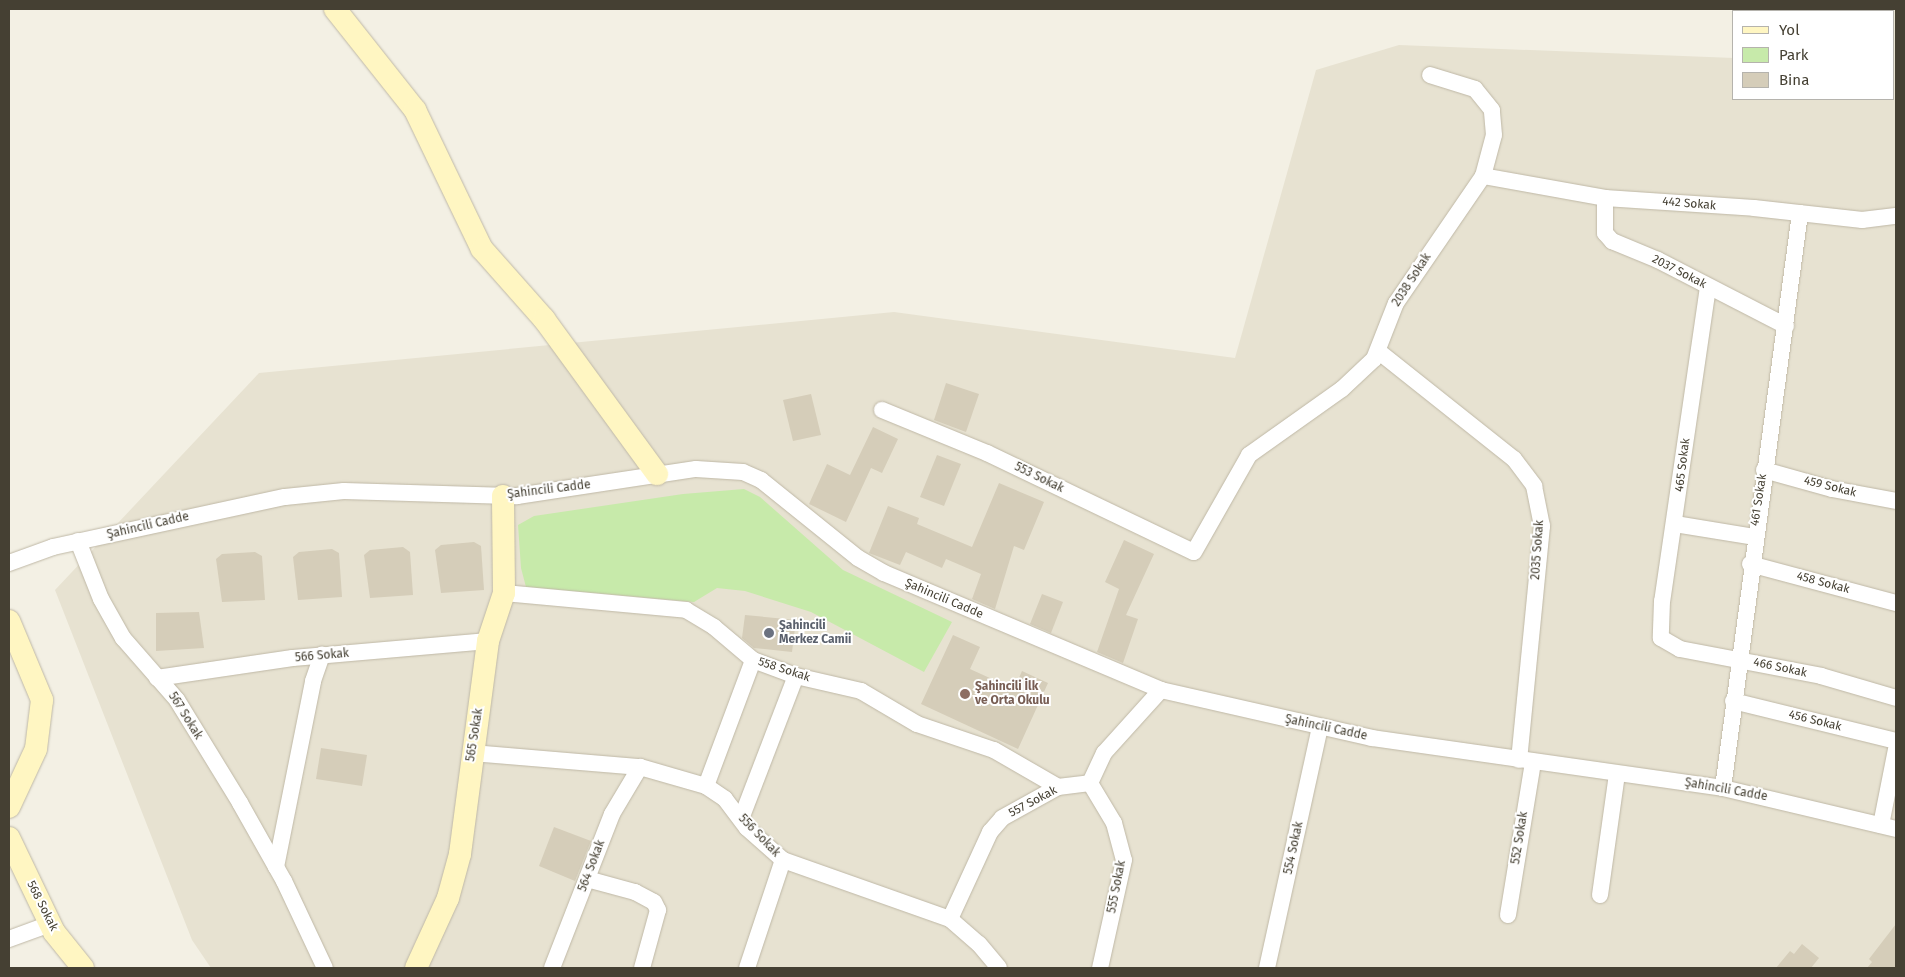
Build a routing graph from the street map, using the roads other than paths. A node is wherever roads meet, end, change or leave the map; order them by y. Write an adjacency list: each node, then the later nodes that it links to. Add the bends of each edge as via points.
1 (335, 9): 12 (street, via 415,110 482,249 544,319)
2 (1430, 76): 3 (street, 2038 Sokak, via 1475,89 1492,110 1494,135)
3 (1483, 176): 4 (street, 442 Sokak); 9 (street, 2038 Sokak, via 1396,303)
4 (1605, 198): 5 (street, 442 Sokak); 7 (street, 2037 Sokak, via 1605,233 1612,241)
5 (1800, 213): 6 (street, 442 Sokak, via 1862,220); 8 (street, 461 Sokak)
6 (1896, 216)
7 (1708, 286): 8 (street, 2037 Sokak); 15 (street, 465 Sokak)
8 (1786, 326): 11 (street, 461 Sokak)
9 (1378, 351): 18 (street, 2038 Sokak, via 1357,377 1249,455); 38 (street, 2035 Sokak, via 1514,459 1534,486 1542,526)
10 (882, 410): 18 (street, 553 Sokak, via 987,453)
11 (1764, 470): 14 (street, 459 Sokak, via 1832,490); 16 (street, 461 Sokak)
12 (657, 474): 13 (street, Şahincili Cadde); 31 (street, Şahincili Cadde, via 696,469 752,475 858,558 884,573)
13 (503, 496): 17 (street, Şahincili Cadde, via 344,491 295,496); 21 (street, 565 Sokak)
14 (1896, 501)
15 (1675, 524): 16 (street); 25 (street, 465 Sokak, via 1659,629)
16 (1754, 537): 20 (street, 461 Sokak)
17 (78, 541): 19 (street, Şahincili Cadde); 30 (street, 567 Sokak, via 101,599 123,638)
18 (1194, 552)
19 (9, 563)
20 (1750, 564): 22 (street, 458 Sokak); 27 (street, 461 Sokak)
21 (504, 593): 24 (street, 565 Sokak); 28 (street, 558 Sokak, via 686,610)
22 (1896, 603)
23 (9, 621): 45 (street, via 42,700 36,748)
24 (488, 641): 26 (street, 566 Sokak); 37 (street, 565 Sokak)
25 (1664, 642): 27 (street, 466 Sokak, via 1680,649)
26 (322, 655): 30 (street, 566 Sokak); 50 (street, via 313,681)
27 (1737, 658): 32 (street, 466 Sokak); 33 (street, 461 Sokak)
28 (753, 660): 29 (street, 558 Sokak); 42 (street)
29 (796, 676): 43 (street, 558 Sokak, via 861,691 916,724 994,750); 46 (street)
30 (157, 678): 50 (street, 567 Sokak, via 177,700)
31 (1161, 690): 34 (street, Şahincili Cadde); 41 (street, via 1104,753)
32 (1896, 698)
33 (1733, 701): 35 (street, 456 Sokak); 44 (street, 461 Sokak)
34 (1320, 727): 38 (street, Şahincili Cadde); 65 (street, 554 Sokak)
35 (1896, 741)
36 (1896, 749): 47 (street)
37 (472, 753): 39 (street, 556 Sokak); 59 (street, 565 Sokak, via 460,854 448,898)
38 (1526, 761): 40 (street, Şahincili Cadde); 53 (street, 552 Sokak)
39 (640, 766): 42 (street, 556 Sokak); 51 (street, 564 Sokak, via 612,814)
40 (1617, 774): 44 (street, Şahincili Cadde); 52 (street)
41 (1090, 784): 43 (street, 557 Sokak); 64 (street, 555 Sokak, via 1114,823 1124,860)
42 (706, 786): 46 (street, 556 Sokak, via 725,799)
43 (1058, 787): 54 (street, 557 Sokak, via 1019,806 990,832)
44 (1723, 788): 47 (street, Şahincili Cadde)
45 (9, 807)
46 (741, 819): 49 (street, 556 Sokak)
47 (1889, 827)
48 (9, 838): 55 (street, 568 Sokak)
49 (782, 860): 54 (street, 556 Sokak); 62 (street)
50 (276, 867): 58 (street, 567 Sokak)
51 (586, 878): 60 (street, 564 Sokak); 61 (street, via 635,892 654,902 658,910)
52 (1600, 895)
53 (1508, 915)
54 (950, 919): 63 (street, 556 Sokak, via 979,944)
55 (50, 924): 56 (street); 57 (street, 568 Sokak, via 67,952)
56 (9, 939)
57 (83, 968)
58 (324, 968)
59 (416, 968)
60 (552, 968)
61 (642, 968)
62 (747, 968)
63 (999, 968)
64 (1100, 968)
65 (1267, 968)

